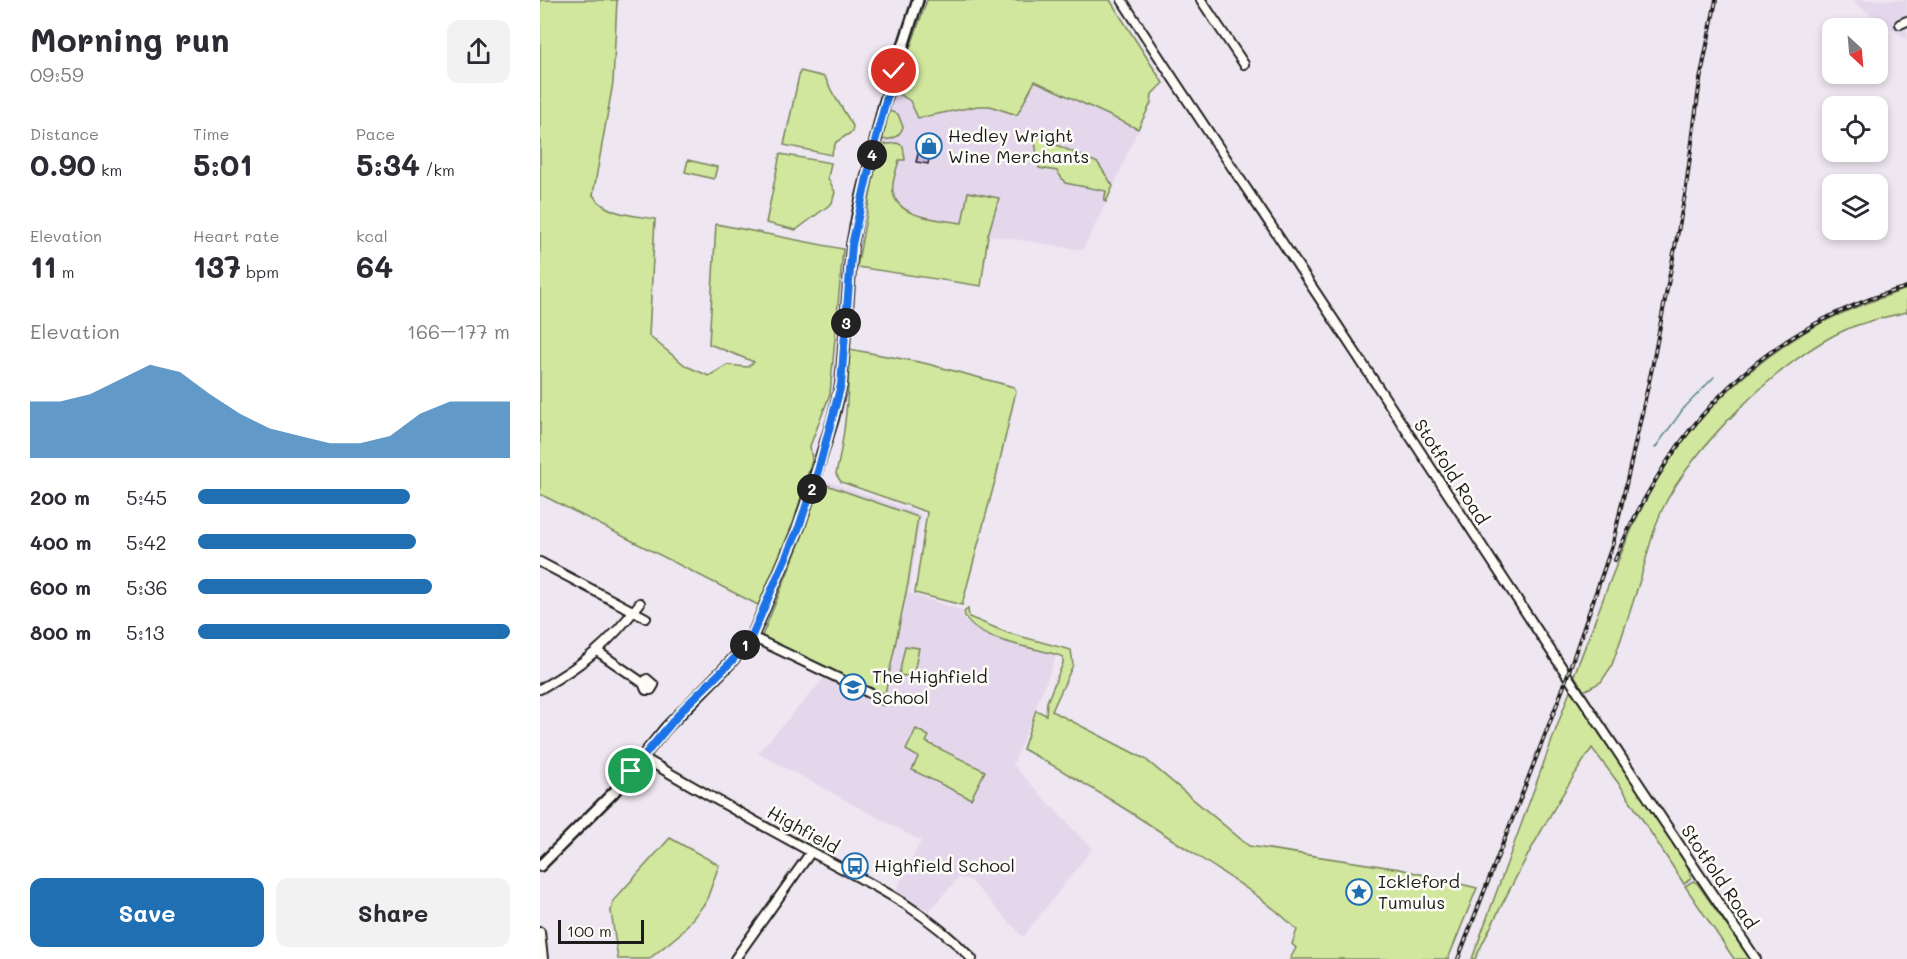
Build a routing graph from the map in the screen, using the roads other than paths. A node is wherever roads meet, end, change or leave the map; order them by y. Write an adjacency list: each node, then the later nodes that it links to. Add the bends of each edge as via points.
1 (918, 0): 9 (main road, via 884,105 852,245 841,385 833,419 799,527)
2 (1122, 0): 21 (street, Stotfold Road)
3 (1201, 0): 4 (street)
4 (1244, 64)
5 (540, 562): 7 (street)
6 (640, 603): 7 (street)
7 (633, 611): 8 (street); 10 (street)
8 (646, 618)
9 (752, 637): 13 (street); 14 (main road)
10 (597, 651): 11 (street); 12 (street)
11 (643, 683)
12 (540, 689)
13 (884, 700)
14 (642, 757): 15 (street, Highfield); 16 (main road, via 614,792)
15 (811, 852): 19 (street); 20 (street, Highfield, via 918,911)
16 (540, 865)
17 (540, 932): 18 (street)
18 (543, 959)
19 (735, 959)
20 (972, 959)
21 (1756, 959)

